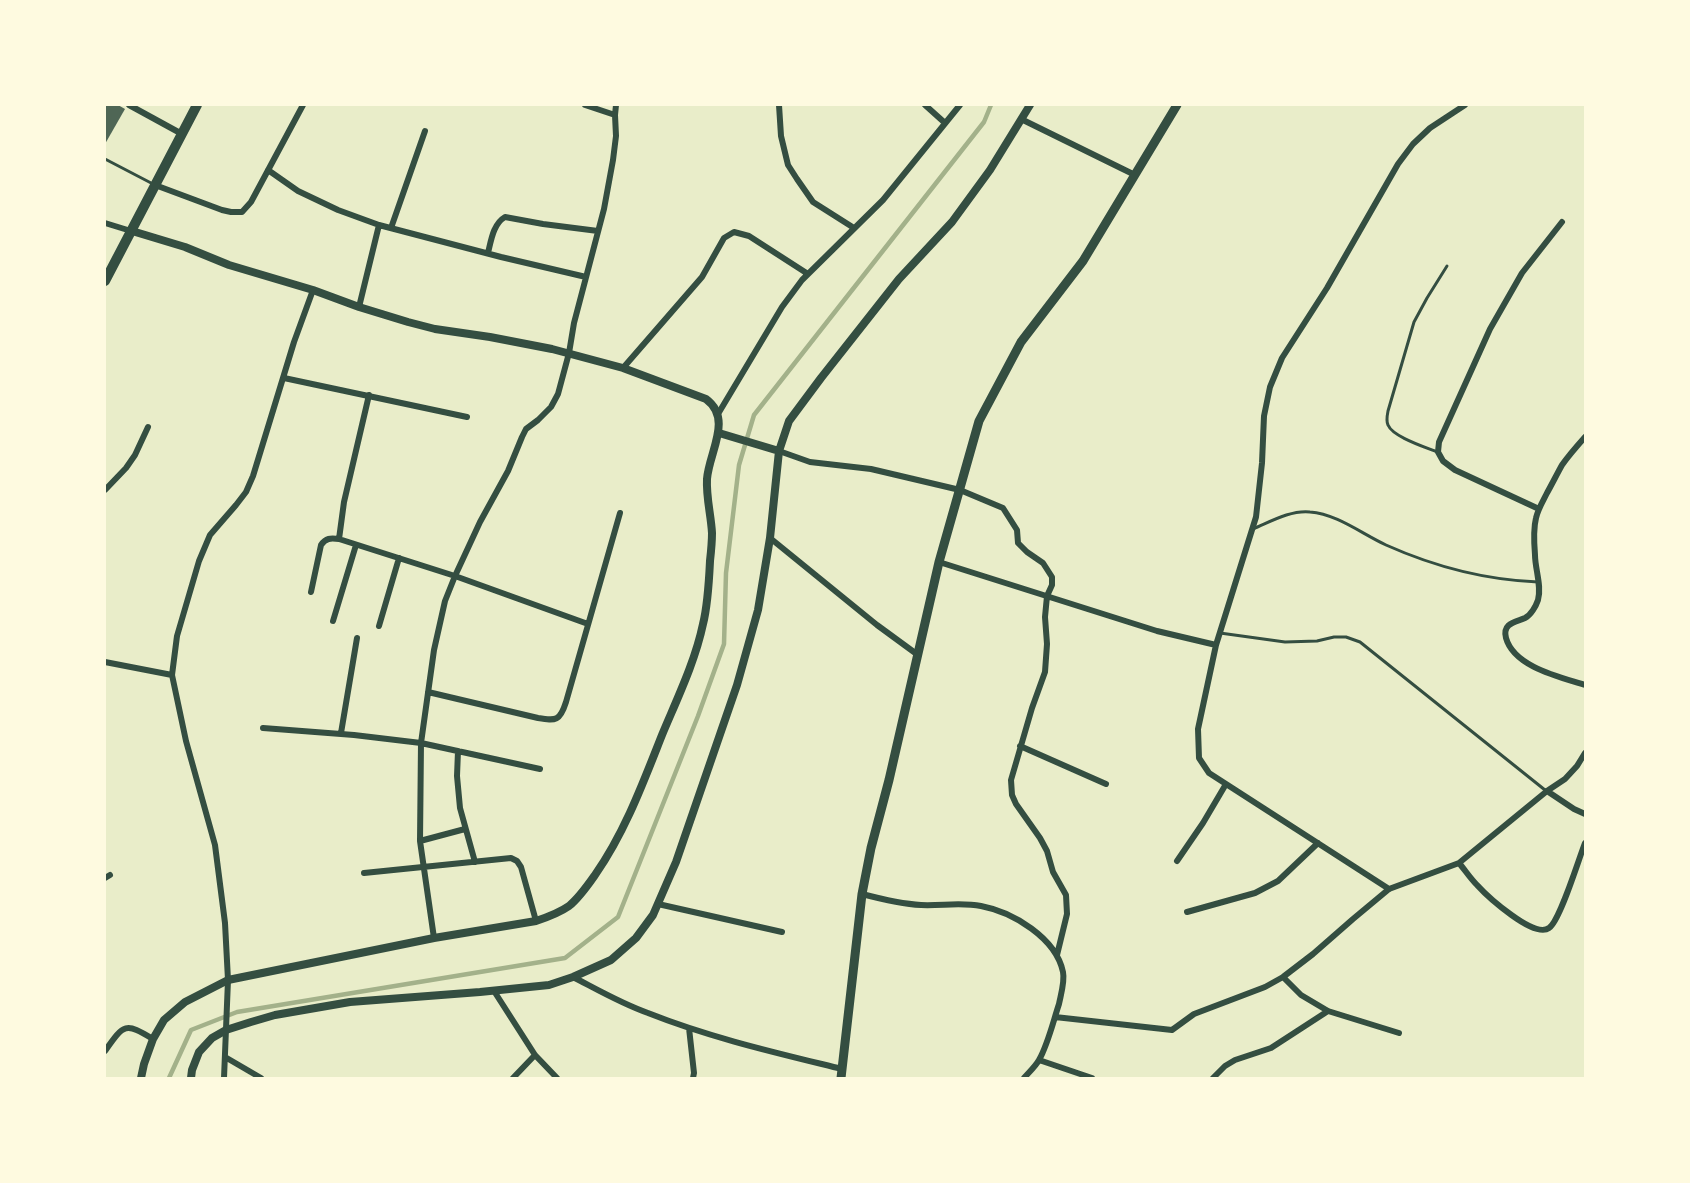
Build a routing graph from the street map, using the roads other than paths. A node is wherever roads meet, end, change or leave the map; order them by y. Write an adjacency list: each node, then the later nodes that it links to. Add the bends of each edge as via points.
1 (129, 105): 16 (street)
2 (197, 105): 16 (main road)
3 (303, 105): 18 (street)
4 (585, 105): 12 (street)
5 (616, 105): 12 (street)
6 (779, 105): 25 (street, via 788,165 813,202)
7 (925, 105): 14 (street)
8 (960, 105): 14 (street)
9 (1030, 105): 13 (street)
10 (1177, 105): 19 (main road)
11 (1465, 105): 50 (street, via 1430,128 1398,164 1282,358 1264,416 1257,516)
12 (615, 115): 27 (street, via 613,160)
13 (1022, 119): 19 (street); 44 (street, via 952,222 899,279 789,421)
14 (945, 123): 25 (street)
15 (425, 130): 24 (street)
16 (182, 134): 20 (main road)
17 (105, 159): 20 (lane)
18 (268, 170): 20 (street, via 242,212 222,210); 23 (street, via 298,191)
19 (1135, 175): 46 (main road, via 1083,261 1021,342 979,420)
20 (155, 185): 26 (main road)
21 (1562, 222): 45 (street, via 1522,273 1490,329)
22 (105, 223): 26 (street)
23 (380, 225): 24 (street); 34 (street)
24 (392, 228): 28 (street)
25 (854, 228): 30 (street)
26 (132, 231): 32 (main road); 33 (street)
27 (598, 231): 28 (street, via 505,217 495,228); 31 (street)
28 (488, 254): 31 (street)
29 (1447, 266): 45 (lane, via 1414,322 1386,423 1391,430)
30 (808, 274): 36 (street, via 749,236 734,232 724,238 702,277); 39 (street, via 782,307)
31 (586, 277): 35 (street)
32 (105, 281)
33 (313, 290): 34 (street); 37 (street)
34 (359, 307): 35 (street, via 435,329)
35 (569, 353): 36 (street); 56 (street, via 558,394 526,429)
36 (623, 368): 39 (street, via 706,399)
37 (284, 378): 38 (street); 68 (street, via 254,476 236,506 210,536 199,561 177,636)
38 (369, 395): 40 (street); 52 (street)
39 (718, 414): 42 (street)
40 (467, 417)
41 (148, 427): 47 (street, via 135,455)
42 (719, 433): 44 (street); 95 (street, via 708,473 712,534 709,584 692,660 627,822 605,861 570,905)
43 (1585, 437): 48 (street, via 1563,464)
44 (779, 451): 46 (street, via 810,462 871,469); 51 (street)
45 (1438, 452): 48 (street, via 1455,470)
46 (960, 489): 55 (main road); 59 (street, via 1003,508 1017,530 1018,543 1043,563 1052,577)
47 (105, 490)
48 (1539, 509): 57 (street, via 1534,530)
49 (620, 513): 61 (street)
50 (1252, 529): 57 (lane, via 1294,513 1309,512 1324,515 1383,544 1462,571 1508,581); 63 (street)
51 (770, 538): 66 (street); 93 (street, via 758,610 737,685)
52 (339, 539): 53 (street); 58 (street, via 330,538 321,545)
53 (357, 545): 54 (street); 60 (street)
54 (399, 558): 56 (street); 62 (street)
55 (939, 562): 59 (street); 66 (main road)
56 (454, 576): 61 (street); 70 (street, via 434,650)
57 (1538, 582): 69 (street, via 1534,609 1526,618 1508,626 1506,639 1528,663)
58 (311, 592)
59 (1047, 596): 65 (street); 74 (street, via 1045,672)
60 (333, 621)
61 (588, 624): 70 (street, via 558,718 538,718)
62 (379, 626)
63 (1220, 633): 65 (street); 80 (lane, via 1285,642 1334,637 1360,642)
64 (357, 638): 72 (street)
65 (1216, 645): 79 (street, via 1198,729 1199,758 1209,773)
66 (918, 655): 92 (main road)
67 (105, 662): 68 (street)
68 (172, 675): 101 (street, via 215,845)
69 (1585, 685)
70 (428, 692): 73 (street)
71 (263, 728): 72 (street)
72 (341, 733): 73 (street)
73 (420, 743): 75 (street); 83 (street)
74 (1020, 746): 78 (street); 98 (street, via 1011,780 1012,795 1047,851 1068,904)
75 (458, 751): 77 (street); 82 (street, via 457,776)
76 (1585, 753): 80 (street, via 1571,775)
77 (540, 769)
78 (1106, 784)
79 (1226, 784): 84 (street); 86 (street)
80 (1547, 791): 81 (street); 88 (street)
81 (1585, 814)
82 (465, 829): 83 (street); 87 (street)
83 (420, 841): 89 (street)
84 (1318, 843): 91 (street); 94 (street, via 1278,880 1255,893)
85 (1585, 843): 88 (street, via 1558,913 1547,930 1540,931 1501,908)
86 (1178, 861)
87 (475, 862): 89 (street); 95 (street, via 511,858 517,861)
88 (1460, 863): 91 (street)
89 (424, 868): 90 (street); 97 (street)
90 (364, 873)
91 (1389, 890): 100 (street)
92 (862, 894): 98 (street, via 922,905 979,906 1002,911 1032,930); 113 (main road)
93 (658, 904): 96 (street); 99 (street, via 636,938 610,960)
94 (1187, 912)
95 (536, 921): 97 (street)
96 (782, 932)
97 (434, 938): 101 (street)
98 (1057, 955): 104 (street, via 1064,974)
99 (573, 977): 102 (street, via 549,985); 106 (street, via 646,1013)
100 (1283, 978): 103 (street, via 1301,995); 104 (street, via 1194,1014 1172,1030)
101 (228, 984): 105 (street); 108 (street, via 185,1002 164,1020)
102 (494, 991): 105 (street, via 350,1002); 110 (street)
103 (1328, 1011): 107 (street); 123 (street, via 1271,1048 1235,1060)
104 (1055, 1017): 112 (street)
105 (226, 1028): 111 (street); 115 (street, via 199,1052)
106 (688, 1028): 113 (street); 120 (street)
107 (1399, 1033)
108 (153, 1039): 109 (street, via 128,1027); 114 (street)
109 (105, 1051)
110 (535, 1055): 118 (street); 119 (street)
111 (225, 1057): 116 (street); 117 (street)
112 (1039, 1060): 121 (street); 122 (street)
113 (842, 1074)
114 (141, 1078)
115 (191, 1078)
116 (224, 1078)
117 (261, 1078)
118 (513, 1078)
119 (556, 1078)
120 (693, 1078)
121 (1024, 1078)
122 (1092, 1078)
123 (1213, 1078)

